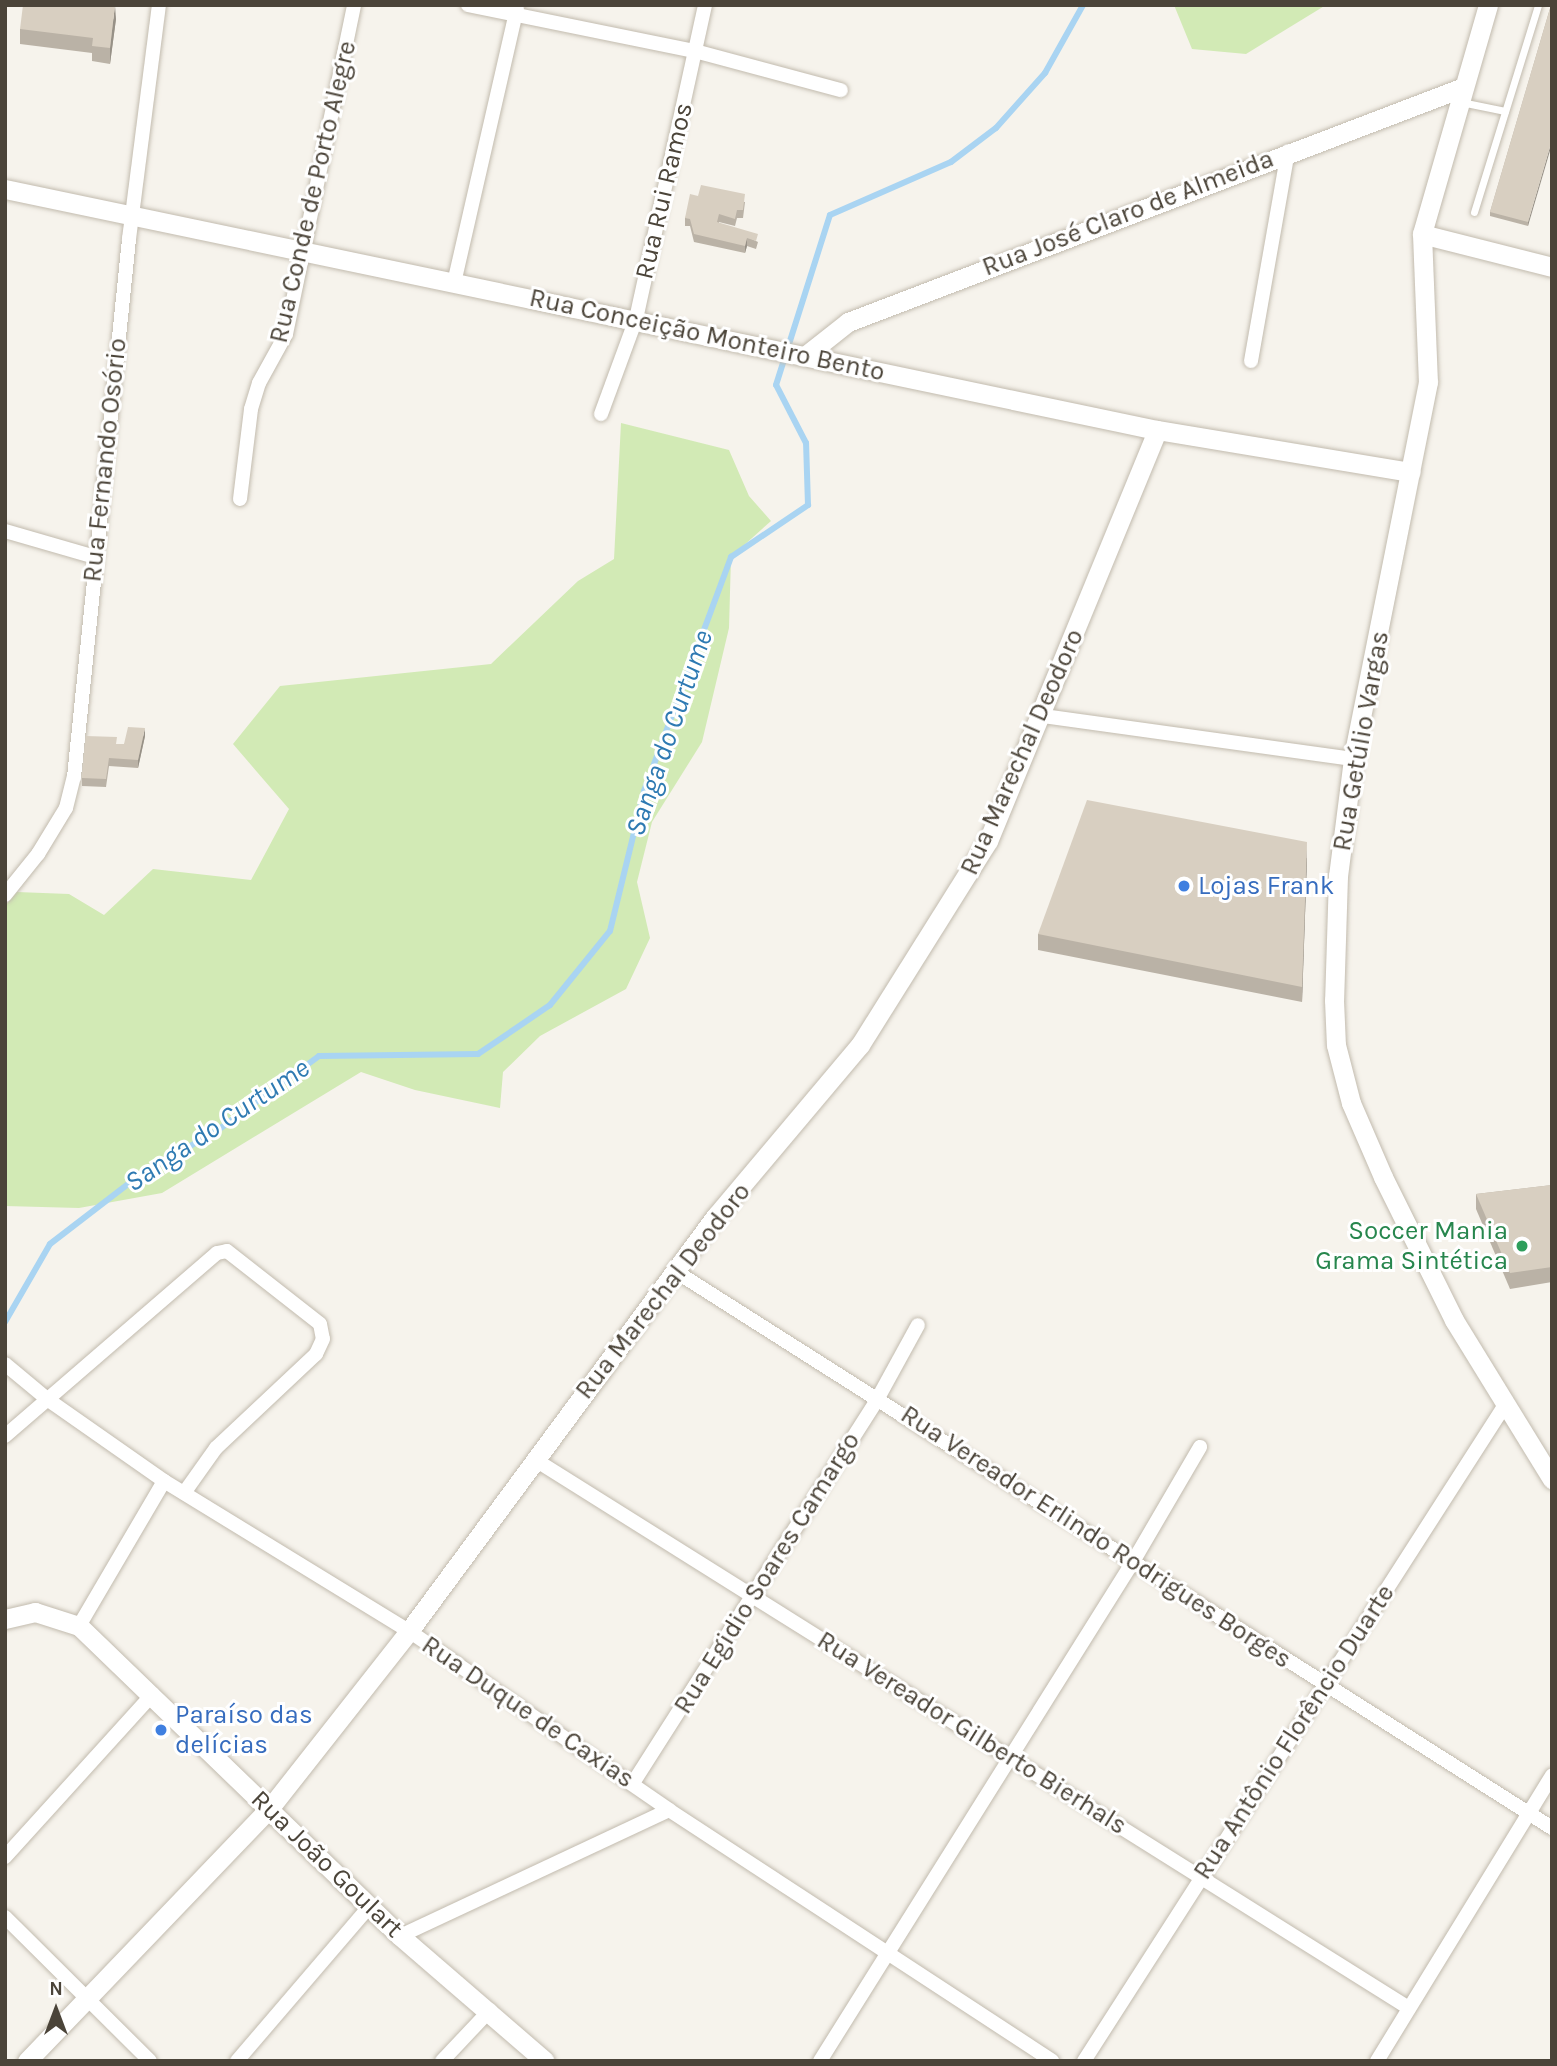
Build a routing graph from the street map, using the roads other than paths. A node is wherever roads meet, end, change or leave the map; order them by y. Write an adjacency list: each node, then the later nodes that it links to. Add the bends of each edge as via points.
1 (159, 5): 15 (street, Rua Fernando Osório)
2 (354, 5): 17 (street, Rua Conde de Porto Alegre)
3 (468, 5): 7 (street)
4 (705, 5): 8 (street, Rua Rui Ramos)
5 (1488, 5): 10 (street, Rua Getúlio Vargas)
6 (1538, 5): 11 (lane)
7 (517, 10): 8 (street); 19 (street)
8 (695, 51): 9 (street); 20 (street, Rua Rui Ramos)
9 (841, 90)
10 (1459, 95): 11 (lane); 12 (street, Rua José Claro de Almeida); 16 (street, Rua Getúlio Vargas)
11 (1505, 111): 14 (lane)
12 (1287, 151): 21 (street, Rua José Claro de Almeida, via 848,322); 22 (street)
13 (5, 189): 15 (street, Rua Conceição Monteiro Bento)
14 (1474, 212)
15 (131, 214): 17 (street, Rua Conceição Monteiro Bento); 28 (street, Rua Fernando Osório)
16 (1422, 234): 18 (street); 25 (street, Rua Getúlio Vargas, via 1428,382)
17 (304, 251): 19 (street, Rua Conceição Monteiro Bento); 26 (street, Rua Conde de Porto Alegre, via 286,334 259,383 251,409)
18 (1552, 267)
19 (454, 283): 20 (street, Rua Conceição Monteiro Bento)
20 (636, 319): 21 (street, Rua Conceição Monteiro Bento); 23 (street, Rua Rui Ramos)
21 (801, 355): 24 (street, Rua Conceição Monteiro Bento)
22 (1251, 361)
23 (600, 414)
24 (1157, 430): 25 (street, Rua Conceição Monteiro Bento); 29 (street, Rua Marechal Deodoro)
25 (1411, 472): 30 (street, Rua Getúlio Vargas)
26 (240, 499)
27 (5, 531): 28 (street)
28 (95, 557): 31 (street, Rua Fernando Osório, via 74,777 66,808)
29 (1043, 716): 30 (street); 32 (street, Rua Marechal Deodoro, via 988,841 920,955 860,1045)
30 (1353, 759): 37 (street, Rua Getúlio Vargas, via 1338,876 1336,1045 1351,1103 1383,1177 1454,1320)
31 (5, 895)
32 (675, 1271): 35 (street, Rua Vereador Erlindo Rodrigues Borges); 40 (street, Rua Marechal Deodoro)
33 (918, 1325): 35 (street, Rua Egidio Soares Camargo)
34 (8, 1366): 36 (street, Rua Duque de Caxias)
35 (878, 1398): 44 (street, Rua Vereador Erlindo Rodrigues Borges); 45 (street, Rua Egidio Soares Camargo)
36 (47, 1399): 38 (street); 42 (street, Rua Duque de Caxias); 43 (street, via 217,1253 236,1255 320,1324 323,1339 316,1354 216,1448)
37 (1505, 1405): 41 (street, Rua Getúlio Vargas); 49 (street, Rua Antônio Florêncio Duarte)
38 (5, 1436)
39 (1200, 1447): 44 (street)
40 (534, 1459): 45 (street, Rua Vereador Gilberto Bierhals); 48 (street, Rua Marechal Deodoro)
41 (1549, 1467)
42 (164, 1481): 43 (street, Rua Duque de Caxias); 47 (street)
43 (184, 1493): 48 (street, Rua Duque de Caxias)
44 (1134, 1560): 49 (street, Rua Vereador Erlindo Rodrigues Borges); 51 (street)
45 (754, 1595): 51 (street, Rua Vereador Gilberto Bierhals); 53 (street, Rua Egidio Soares Camargo)
46 (5, 1619): 47 (street, Rua João Goulart, via 34,1612)
47 (79, 1626): 50 (street, Rua João Goulart)
48 (409, 1631): 53 (street, Rua Duque de Caxias); 54 (street, Rua Marechal Deodoro)
49 (1324, 1682): 56 (street, Rua Vereador Erlindo Rodrigues Borges); 59 (street, Rua Antônio Florêncio Duarte)
50 (153, 1694): 54 (street, Rua João Goulart); 58 (street)
51 (1011, 1759): 59 (street, Rua Vereador Gilberto Bierhals); 63 (street)
52 (1552, 1775): 56 (street)
53 (633, 1783): 55 (street, Rua Duque de Caxias)
54 (269, 1809): 60 (street, Rua João Goulart); 64 (street, Rua Marechal Deodoro)
55 (669, 1810): 62 (street); 63 (street, Rua Duque de Caxias)
56 (1527, 1814): 57 (street, Rua Vereador Erlindo Rodrigues Borges); 65 (street)
57 (1552, 1828)
58 (5, 1857)
59 (1201, 1877): 65 (street, Rua Vereador Gilberto Bierhals); 74 (street, Rua Antônio Florêncio Duarte)
60 (369, 1907): 62 (street, Rua João Goulart); 69 (street)
61 (5, 1917): 64 (street)
62 (400, 1936): 66 (street, Rua João Goulart)
63 (887, 1953): 72 (street); 73 (street, Rua Duque de Caxias)
64 (87, 1999): 67 (street, Rua Marechal Deodoro); 68 (street)
65 (1409, 2008): 75 (street)
66 (490, 2010): 70 (street); 71 (street, Rua João Goulart)
67 (27, 2061)
68 (150, 2061)
69 (237, 2061)
70 (442, 2061)
71 (545, 2061)
72 (820, 2061)
73 (1052, 2061)
74 (1084, 2061)
75 (1377, 2061)

